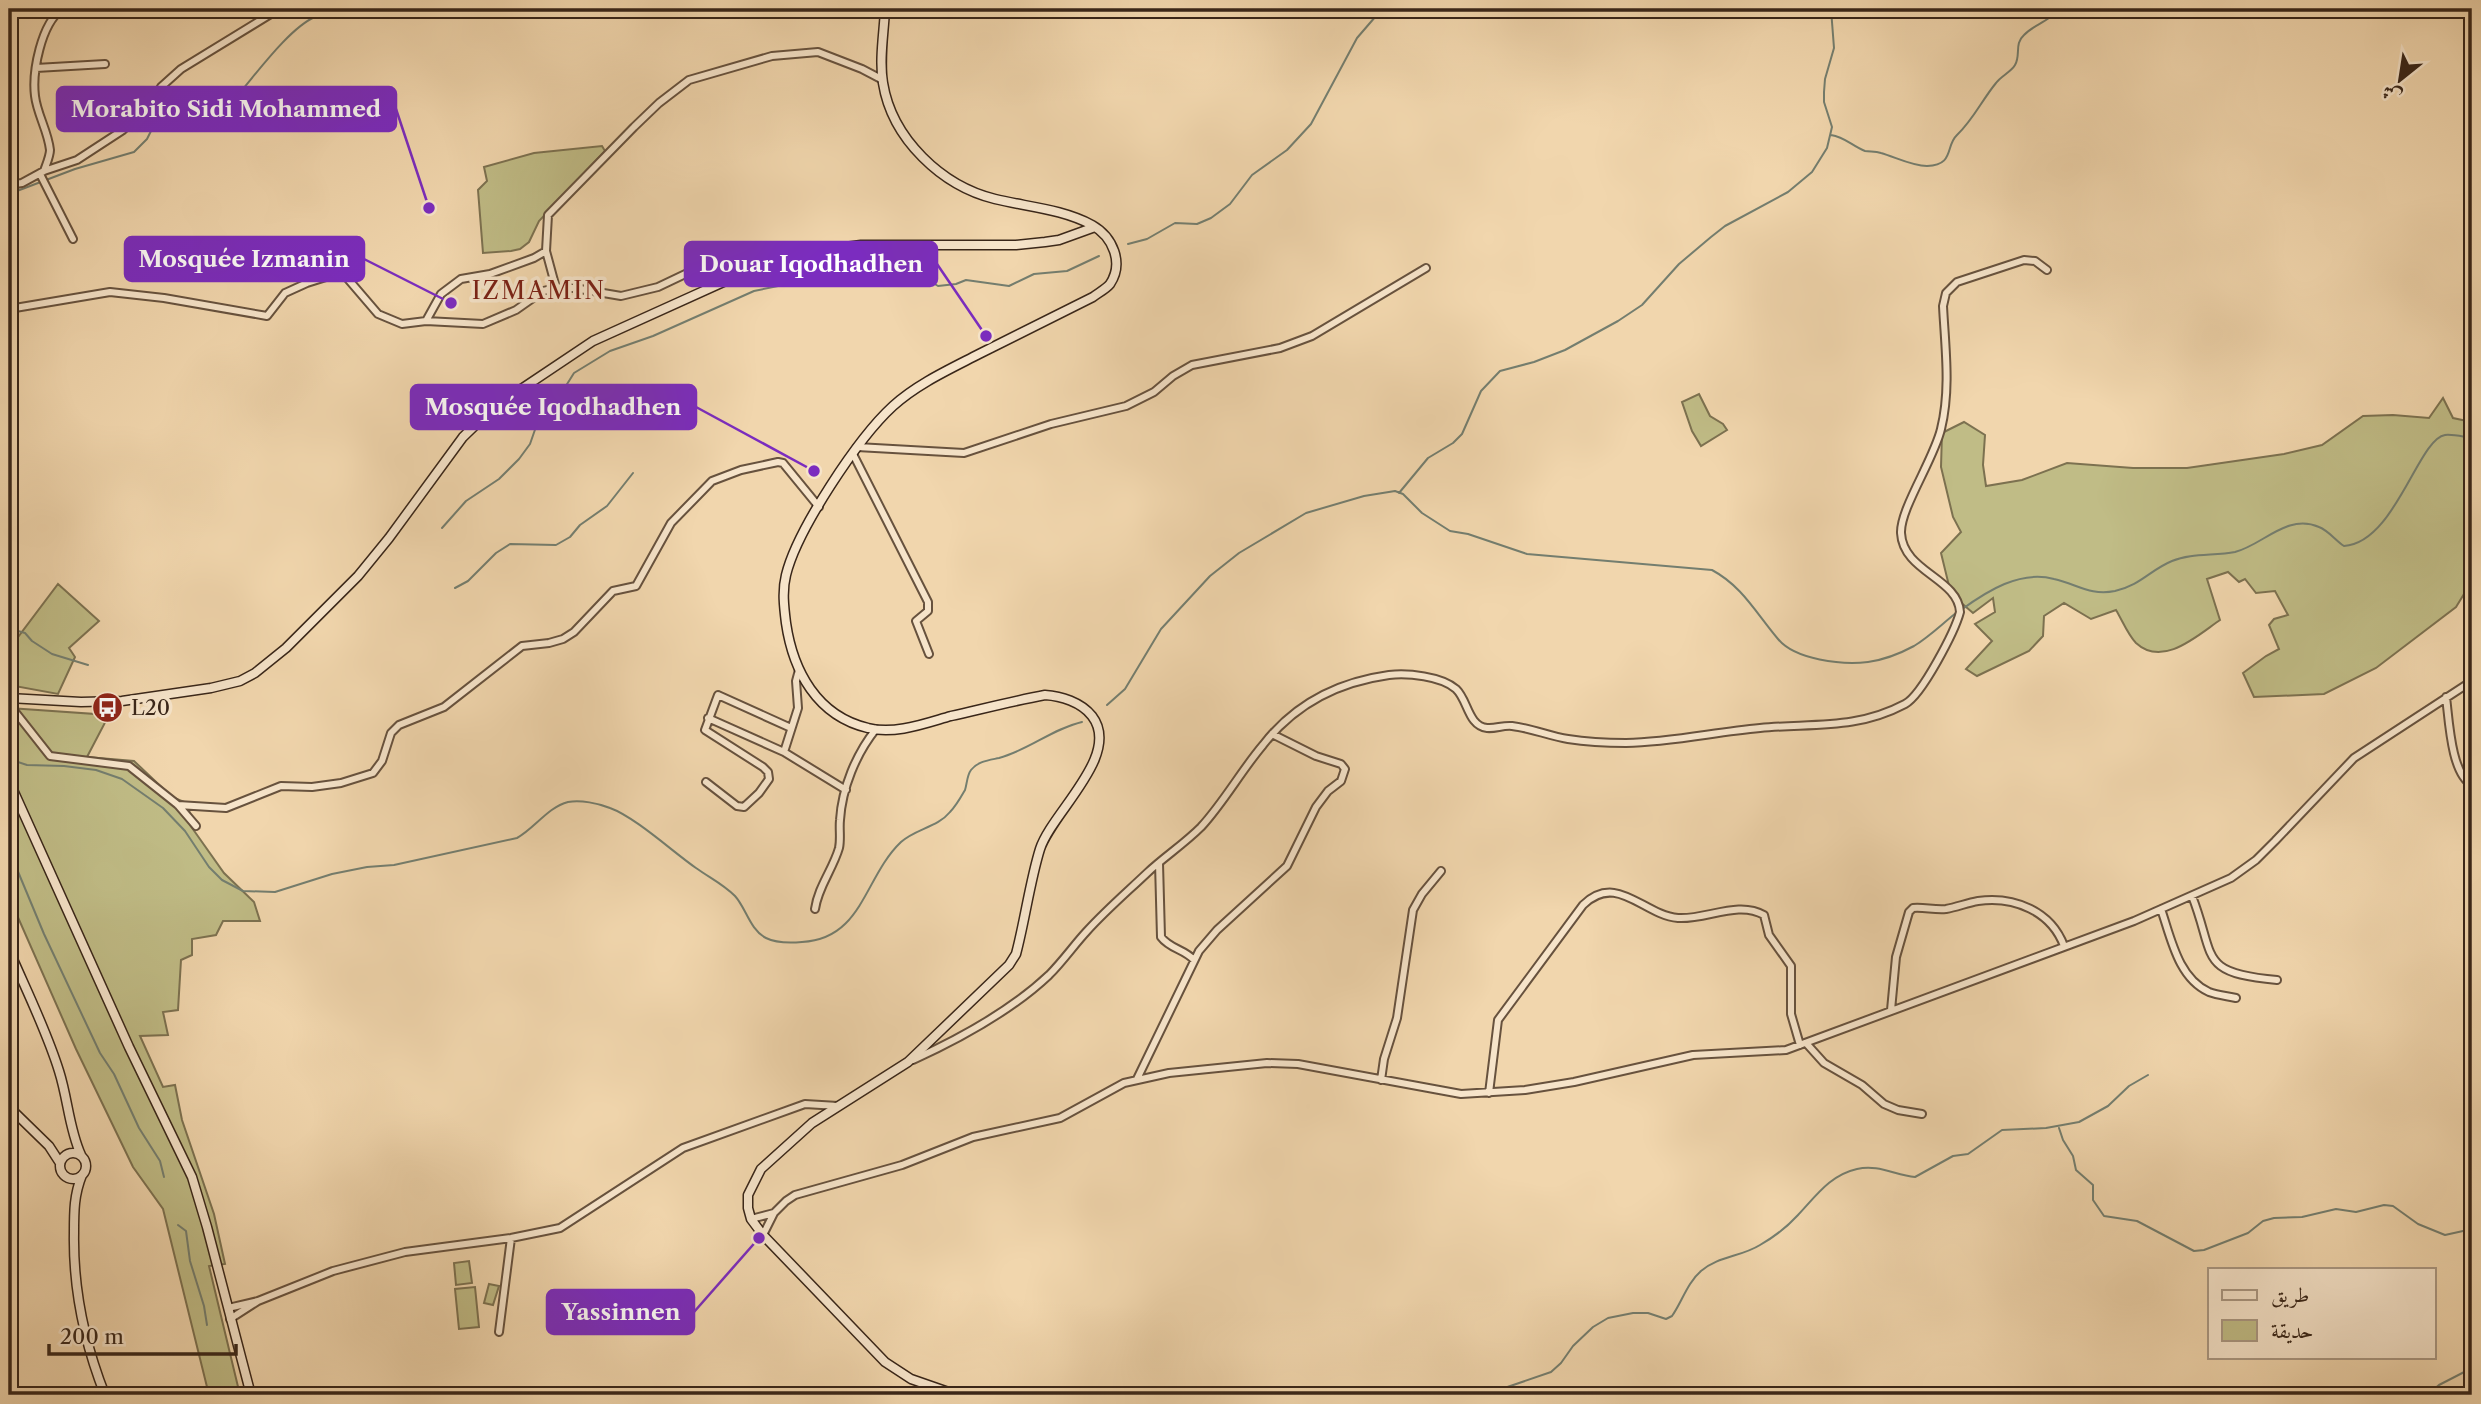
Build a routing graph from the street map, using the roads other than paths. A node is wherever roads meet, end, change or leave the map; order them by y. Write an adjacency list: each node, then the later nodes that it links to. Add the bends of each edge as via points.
1 (62, 9): 5 (street, via 44,33)
2 (279, 9): 7 (street, via 181,69 123,130 77,160)
3 (886, 9): 6 (street)
4 (105, 64): 5 (street)
5 (36, 68): 7 (street, via 35,97 50,151)
6 (883, 80): 9 (street, via 891,112 901,129 950,181 987,197 1068,214); 11 (street, via 818,52 772,55 689,80 650,111 548,215)
7 (42, 172): 8 (street); 10 (street)
8 (9, 185)
9 (1096, 227): 12 (street, via 1045,242 862,245 806,252); 18 (street, via 1107,236 1116,261 1109,286 924,384 893,406)
10 (73, 239)
11 (546, 251): 15 (street); 17 (street, via 490,274 461,279 441,294)
12 (764, 264): 15 (street, via 723,260 658,287 621,296); 24 (street, via 593,341 493,408 463,438 358,576 255,673 211,688 122,701)
13 (1426, 268): 18 (street, via 1312,336 1280,348 1192,365 1126,406 1051,424 964,453)
14 (2047, 270): 29 (street, via 2024,260 1957,282 1944,299 1946,382 1941,429 1901,532 1912,559 1955,596 1960,609 1927,679 1908,703 1835,726 1757,728 1664,741 1591,741 1509,726 1481,727 1453,687 1405,674 1368,679 1333,691 1297,709)
15 (556, 288): 17 (street, via 483,324)
16 (9, 309): 17 (street, via 110,292 267,316 285,293 342,272 377,313 402,324)
17 (426, 321)
18 (855, 451): 19 (street); 20 (street, via 929,606 916,621)
19 (818, 507): 21 (street, via 792,557 784,586 788,634); 35 (street, via 783,463 720,477 701,490 671,523 636,586 613,591 563,639 522,646 444,707 399,725 373,773 341,783 281,786 226,808)
20 (929, 654)
21 (799, 670): 27 (street, via 798,708); 28 (street, via 806,686 828,709 854,724)
22 (2472, 681): 23 (street)
23 (2446, 697): 33 (street, via 2454,751 2465,780); 39 (street, via 2354,758 2243,870)
24 (9, 698)
25 (9, 704): 35 (street, via 50,756 130,766)
26 (708, 718): 27 (street, via 718,695); 30 (street); 32 (street, via 706,731 763,767 769,779 744,807)
27 (791, 728): 30 (street)
28 (876, 729): 34 (street, via 863,745); 49 (street, via 906,727 1059,695 1087,710 1100,732 1100,746 1087,774 1040,849 1016,954)
29 (1272, 734): 37 (street, via 1200,828); 44 (street, via 1340,764 1344,778 1316,807 1287,866 1217,930)
30 (784, 752): 34 (street)
31 (9, 781): 69 (street, via 192,1177)
32 (706, 782)
33 (2472, 785)
34 (846, 790): 40 (street, via 839,848)
35 (178, 805): 36 (street)
36 (196, 826)
37 (1158, 863): 44 (street, via 1161,937); 49 (street, via 1021,997 957,1040)
38 (1441, 871): 51 (street, via 1413,910 1397,1018)
39 (2192, 896): 41 (street); 45 (street, via 2216,963 2237,973)
40 (815, 909)
41 (2161, 909): 42 (street); 46 (street, via 2175,949 2194,983)
42 (2064, 946): 47 (street); 47 (street, via 2054,926 2013,901 1913,908 1896,957)
43 (9, 950): 56 (street, via 54,1055)
44 (1194, 960): 50 (street)
45 (2277, 980)
46 (2236, 998)
47 (1891, 1010): 48 (street)
48 (1803, 1044): 52 (street, via 1771,1052 1693,1055 1574,1082); 52 (street, via 1791,1014 1791,966 1759,911 1678,918 1630,897 1603,893 1583,905 1498,1020); 55 (street, via 1884,1104)
49 (908, 1062): 53 (street)
50 (1137, 1079): 51 (street, via 1283,1063); 64 (street, via 1060,1118 973,1137 902,1166 795,1195)
51 (1381, 1080): 52 (street, via 1448,1093)
52 (1489, 1093)
53 (839, 1106): 65 (street, via 798,1133 761,1169 748,1195); 67 (street, via 805,1104 683,1147 560,1228)
54 (9, 1107): 57 (street)
55 (1922, 1114)
56 (72, 1134): 58 (street); 59 (street)
57 (49, 1146): 58 (street); 60 (street)
58 (67, 1154): 59 (street); 60 (street)
59 (81, 1155): 62 (street, via 86,1165)
60 (60, 1163): 61 (street)
61 (65, 1175): 62 (street); 63 (street)
62 (82, 1175): 63 (street)
63 (74, 1198): 72 (street, via 78,1305)
64 (774, 1213): 65 (street); 66 (street)
65 (751, 1219): 66 (street)
66 (763, 1235): 74 (street, via 885,1362 911,1379)
67 (511, 1238): 68 (street, via 405,1252 333,1271); 71 (street)
68 (258, 1301): 69 (street); 70 (street)
69 (228, 1308): 70 (street)
70 (230, 1319): 73 (street)
71 (499, 1332)
72 (105, 1395)
73 (251, 1395)
74 (957, 1395)

